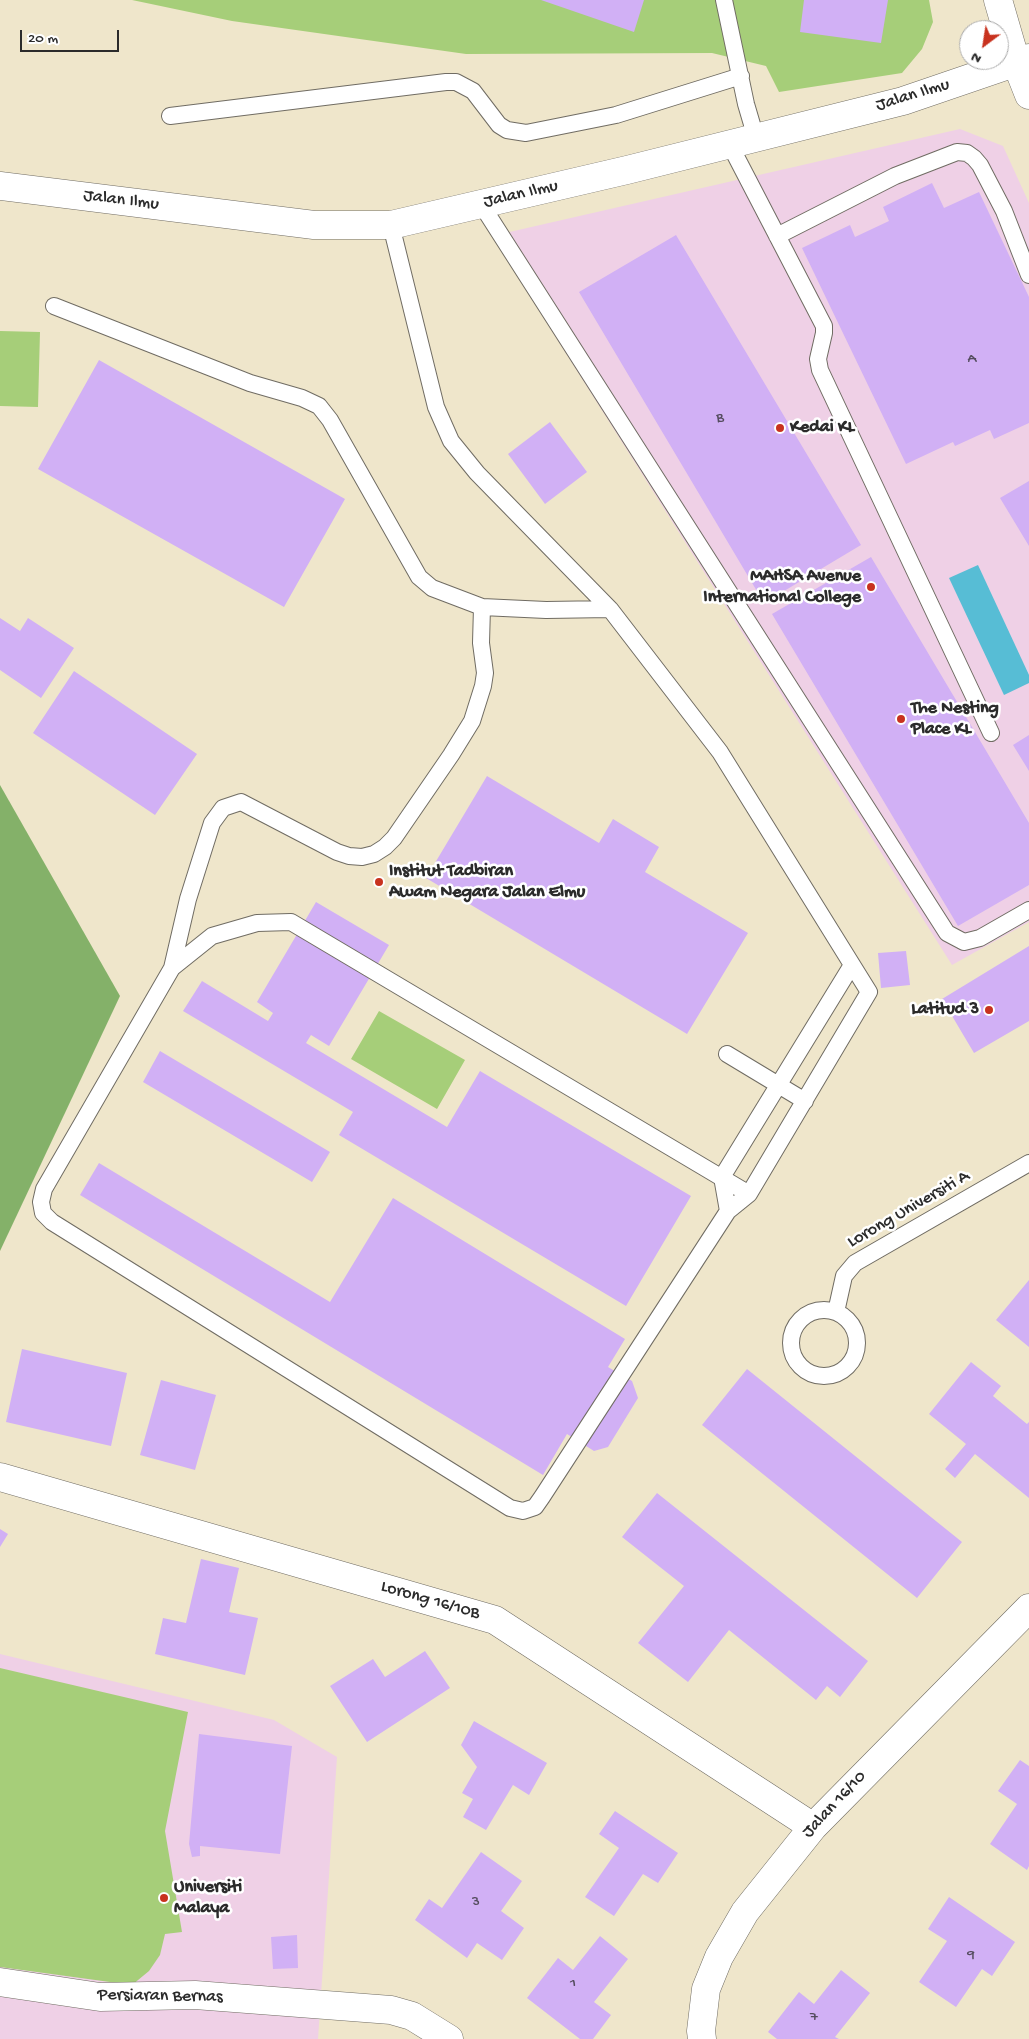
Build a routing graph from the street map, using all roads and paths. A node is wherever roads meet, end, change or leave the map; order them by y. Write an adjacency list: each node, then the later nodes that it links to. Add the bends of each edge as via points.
1 (724, 0): 4 (lane)
2 (998, 0): 3 (street)
3 (1023, 60): 5 (street); 7 (street, Jalan Ilmu, via 904,101)
4 (741, 76): 6 (lane, via 616,115 526,133 507,130 492,118 473,91 465,85 451,82); 7 (lane, via 746,104)
5 (1029, 95)
6 (170, 116)
7 (743, 141): 9 (street, Jalan Ilmu); 11 (lane)
8 (0, 186): 10 (street, Jalan Ilmu, via 314,225)
9 (482, 204): 10 (street, Jalan Ilmu); 17 (lane, via 947,933 964,942 980,938)
10 (391, 225): 15 (lane, via 436,407 451,441 477,473)
11 (776, 236): 12 (lane, via 895,176 958,152 967,153 980,165 1004,211); 16 (lane, via 824,326 818,358 820,370)
12 (1029, 275)
13 (54, 306): 14 (lane, via 250,383 319,406 419,578 432,588)
14 (482, 607): 15 (lane); 19 (lane, via 481,643 485,673 472,721 394,838 374,854 349,856 241,802 223,808 212,823)
15 (610, 609): 18 (lane, via 720,752)
16 (991, 734)
17 (1029, 910)
18 (852, 965): 21 (lane); 22 (lane, via 870,992)
19 (172, 968): 24 (lane, via 212,936 257,923 291,922); 26 (lane, via 44,1189 43,1213 52,1222 510,1508 524,1511 534,1508)
20 (727, 1054): 21 (lane)
21 (778, 1085): 22 (lane); 24 (lane)
22 (805, 1101): 25 (lane)
23 (1029, 1163): 27 (lane, Lorong Universiti A, via 855,1263 844,1276)
24 (722, 1177): 25 (lane); 26 (lane)
25 (749, 1194): 26 (lane)
26 (728, 1212)
27 (836, 1312): 27 (lane, via 854,1330 855,1356 837,1373 812,1374 800,1367 793,1356 790,1343 793,1331 810,1313)
28 (0, 1477): 30 (street, Lorong 16/10B, via 495,1620)
29 (1024, 1620): 30 (street, Jalan 16/10)
30 (813, 1827): 32 (street, Jalan 16/10, via 745,1912 719,1957 706,1989)
31 (0, 1982): 33 (street, Persiaran Bernas, via 100,1997 195,1995 391,2010 412,2016)
32 (699, 2036)
33 (449, 2039)

